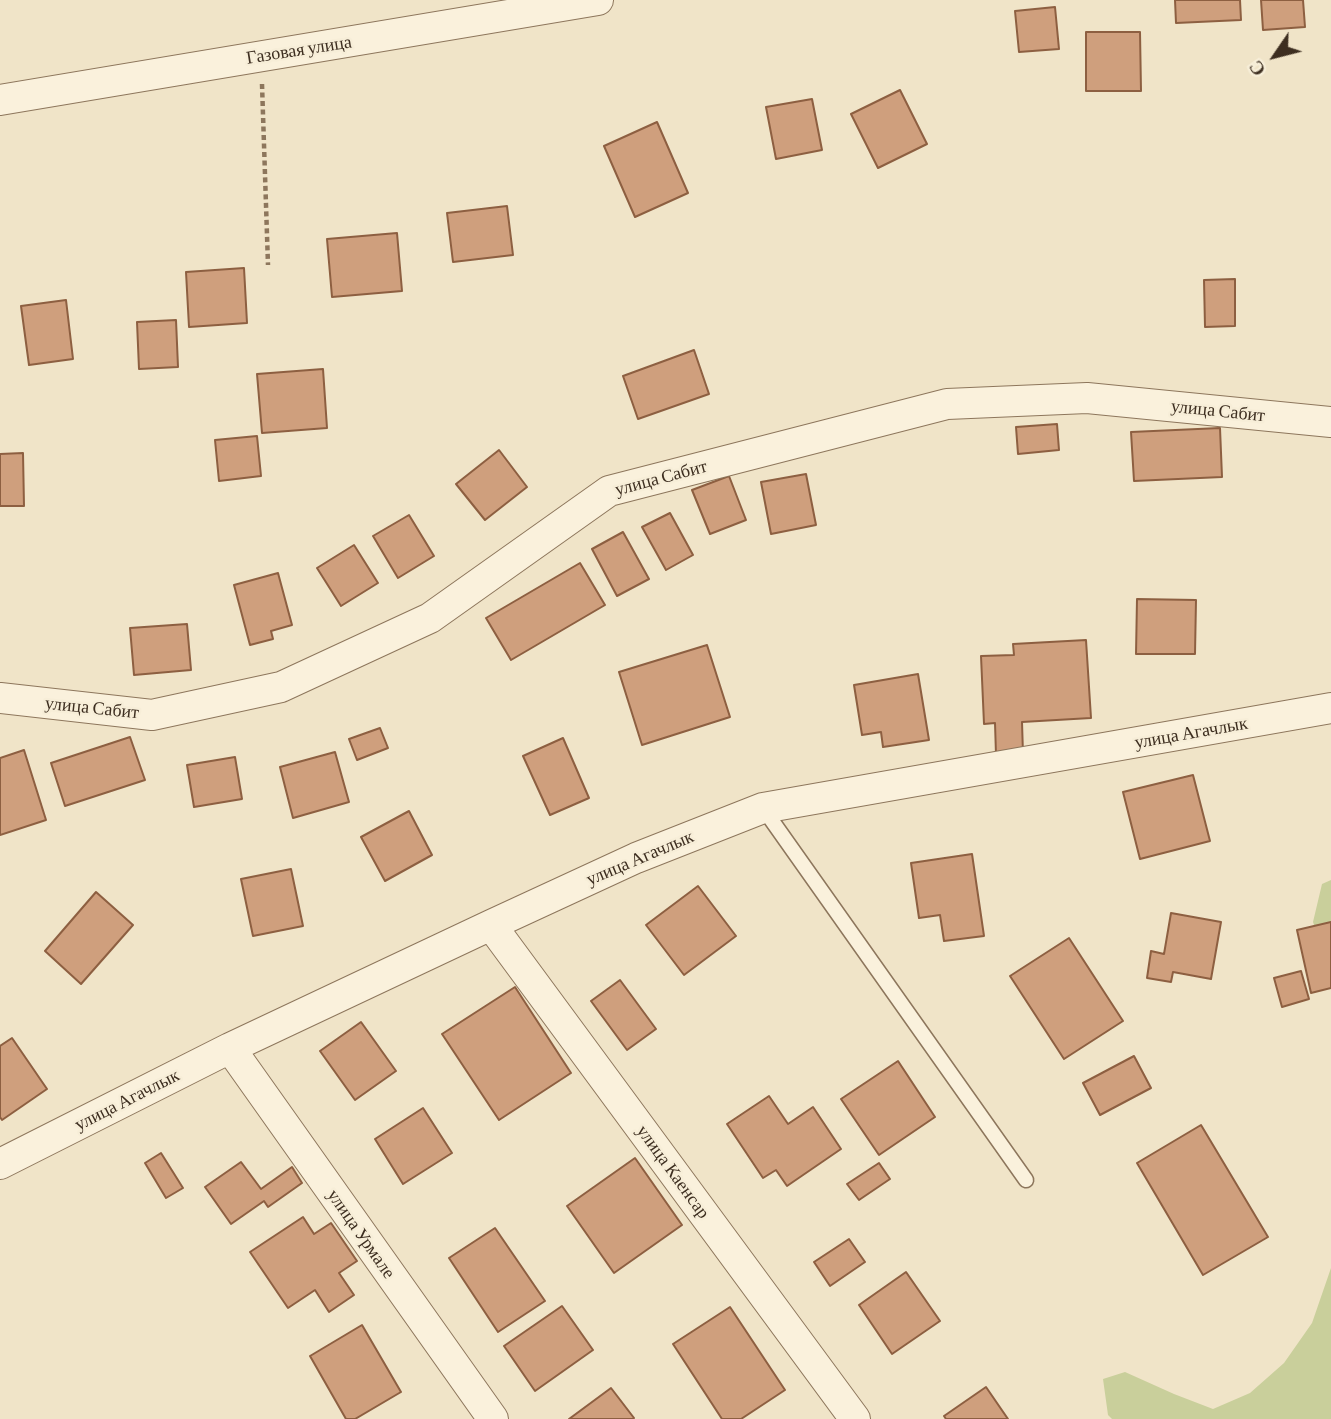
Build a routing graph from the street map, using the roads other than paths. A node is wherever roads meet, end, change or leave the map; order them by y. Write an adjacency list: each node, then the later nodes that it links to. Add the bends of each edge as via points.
1 (598, 0): 2 (street, Газовая улица)
2 (0, 100)
3 (1331, 422): 4 (street, улица Сабит, via 1087,398 947,404 609,491 430,618 281,687 152,715)
4 (0, 698)
5 (1331, 708): 6 (street, улица Агачлык)
6 (763, 808): 7 (street, улица Агачлык, via 636,858); 10 (lane)
7 (491, 925): 8 (street, улица Агачлык); 12 (street, улица Каенсар)
8 (230, 1048): 9 (street, улица Агачлык); 11 (street, улица Урмале)
9 (0, 1164)
10 (1026, 1180)
11 (493, 1419)
12 (855, 1419)

